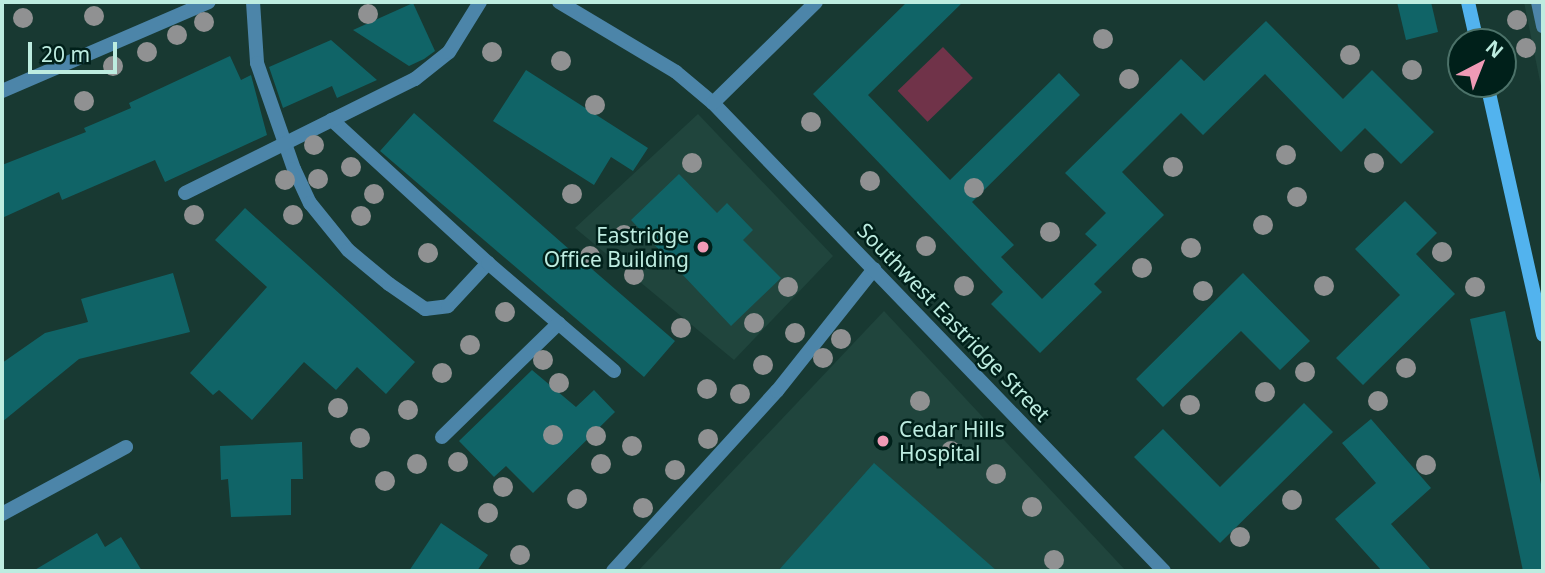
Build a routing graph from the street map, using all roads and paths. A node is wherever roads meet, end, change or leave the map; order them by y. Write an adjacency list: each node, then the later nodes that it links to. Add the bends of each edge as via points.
1 (209, 2): 10 (street)
2 (253, 2): 14 (street, via 257,63)
3 (480, 2): 13 (street, via 476,15 440,59 415,79)
4 (559, 2): 12 (street, Southwest Eastridge Street, via 676,72)
5 (816, 2): 12 (street)
6 (1468, 2): 9 (street)
7 (1538, 2): 8 (street)
8 (1543, 26)
9 (1474, 28)
10 (2, 91)
11 (1490, 98): 19 (street)
12 (713, 103): 17 (street, Southwest Eastridge Street)
13 (332, 120): 14 (street); 16 (street)
14 (287, 142): 15 (street); 16 (street, via 293,169 330,231 425,309 436,310 458,300)
15 (185, 193)
16 (488, 263): 18 (street)
17 (874, 269): 24 (street, via 777,391); 25 (street, Southwest Eastridge Street)
18 (559, 323): 20 (street); 21 (street)
19 (1543, 335)
20 (614, 371)
21 (442, 437)
22 (125, 447): 23 (street)
23 (2, 514)
24 (613, 571)
25 (1164, 571)

